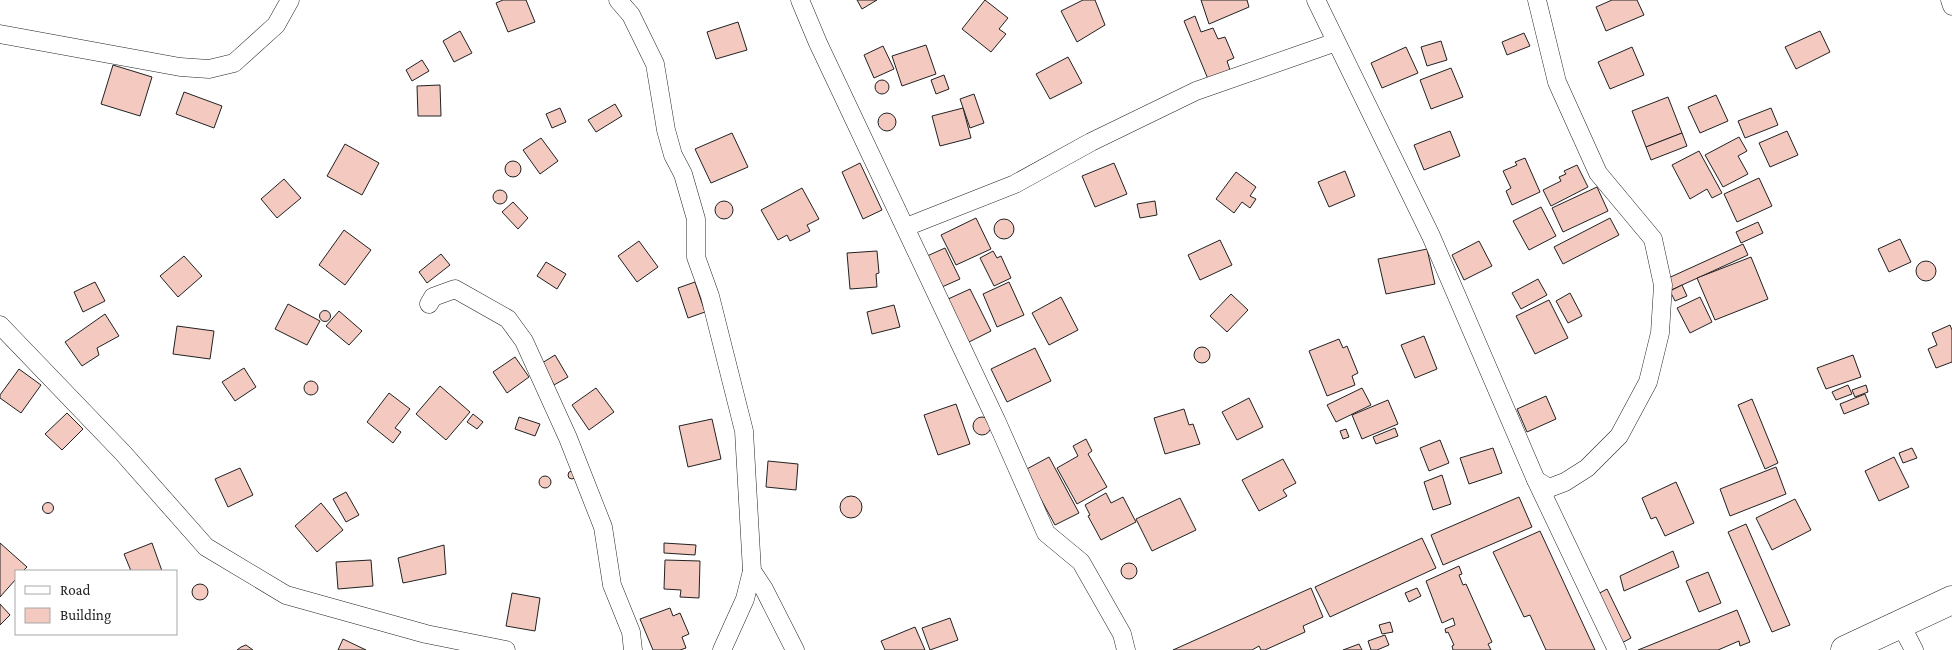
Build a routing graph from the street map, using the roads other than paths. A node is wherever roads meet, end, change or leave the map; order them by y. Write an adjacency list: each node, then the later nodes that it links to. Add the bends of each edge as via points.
1 (290, 0): 8 (street, via 276,25 234,63 209,69 180,67)
2 (618, 0): 14 (street, via 631,15 655,64 666,130 693,204 696,257 710,296 744,431)
3 (800, 0): 10 (street)
4 (1316, 0): 9 (street)
5 (1537, 0): 13 (street, via 1557,82 1598,173 1652,239 1663,285 1660,333 1648,382 1619,436 1587,468 1565,482 1549,488)
6 (1950, 0): 7 (street)
7 (1952, 6)
8 (0, 34)
9 (1336, 42): 10 (street, via 1196,91 1091,142 1015,184); 13 (street, via 1431,236)
10 (906, 227): 21 (street, via 1046,532 1081,562 1122,634)
11 (429, 304): 18 (street, via 433,297 455,289 508,319 524,341 568,438 603,527 612,585 631,632)
12 (0, 325): 17 (street, via 123,453 206,547 286,595 426,634)
13 (1536, 480): 22 (street)
14 (752, 571): 19 (street, via 745,599); 20 (street)
15 (1952, 600): 16 (highway)
16 (1901, 625): 23 (highway); 24 (street)
17 (506, 650)
18 (633, 650)
19 (722, 650)
20 (795, 650)
21 (1126, 650)
22 (1617, 650)
23 (1845, 650)
24 (1914, 650)

